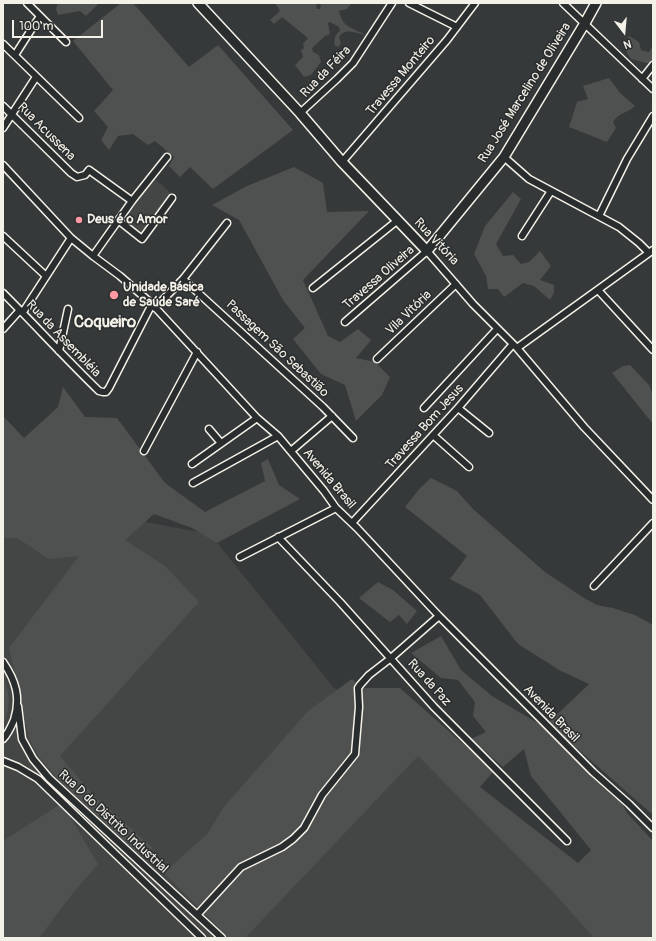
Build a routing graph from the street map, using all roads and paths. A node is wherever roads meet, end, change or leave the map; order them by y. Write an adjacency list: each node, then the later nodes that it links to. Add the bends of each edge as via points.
1 (26, 3): 8 (street)
2 (198, 3): 19 (street, Rua Vitória)
3 (392, 3): 19 (street, Rua da Féira, via 353,63)
4 (409, 3): 10 (street)
5 (476, 3): 10 (street, Travessa Monteiro)
6 (563, 3): 9 (street)
7 (596, 3): 9 (street, Rua José Marcelino de Oliveira)
8 (40, 16): 11 (street); 13 (street)
9 (586, 23): 16 (street); 25 (street, Rua José Marcelino de Oliveira)
10 (457, 27): 26 (street, Travessa Monteiro)
11 (66, 42)
12 (3, 44): 13 (street)
13 (15, 55): 15 (street)
14 (653, 65): 16 (street)
15 (36, 76): 20 (street); 22 (street)
16 (642, 79): 17 (street)
17 (653, 89)
18 (3, 106): 20 (street, Rua Acussena)
19 (300, 113): 26 (street, Rua Vitória)
20 (11, 114): 23 (street); 30 (street, Rua Acussena, via 71,173 77,177 85,175 89,170)
21 (653, 116): 31 (street, via 627,158)
22 (79, 118)
23 (3, 128)
24 (167, 157): 30 (street)
25 (504, 157): 28 (street, via 529,179); 38 (street, Rua José Marcelino de Oliveira)
26 (342, 162): 33 (street, Rua Vitória)
27 (3, 165): 37 (street, Avenida Brasil)
28 (551, 191): 31 (street); 36 (street)
29 (172, 198): 32 (street, via 142,239)
30 (132, 201): 32 (street)
31 (599, 216): 39 (street, via 619,227)
32 (118, 220): 40 (street)
33 (398, 220): 38 (street, Rua Vitória); 44 (street)
34 (227, 223): 42 (street)
35 (3, 236): 41 (street)
36 (522, 236)
37 (71, 238): 40 (street, Avenida Brasil); 41 (street)
38 (427, 251): 43 (street, Rua Vitória); 50 (street, Travessa Oliveira)
39 (651, 252): 45 (street, Travessa Bom Jesus)
40 (93, 256): 47 (street, Avenida Brasil)
41 (46, 276): 49 (street)
42 (183, 279): 47 (street); 60 (street, Passagem São Sebastião)
43 (456, 284): 52 (street, Rua Vitória); 57 (street, Vila Vitória)
44 (313, 288)
45 (598, 290): 53 (street, Travessa Bom Jesus); 54 (street)
46 (3, 293): 49 (street, Rua da Assembléia)
47 (153, 306): 55 (street, Rua da Assembléia, via 106,392 99,391); 56 (street, Avenida Brasil)
48 (68, 309): 55 (street)
49 (22, 311): 51 (street); 55 (street, Rua da Assembléia)
50 (345, 322)
51 (3, 329)
52 (497, 329): 53 (street, Rua Vitória); 58 (street)
53 (515, 346): 59 (street, Travessa Bom Jesus); 73 (street, Rua Vitória, via 584,427)
54 (653, 350)
55 (59, 351)
56 (196, 352): 61 (street, Avenida Brasil); 68 (street)
57 (377, 359)
58 (424, 408)
59 (458, 408): 63 (street); 64 (street, Travessa Bom Jesus)
60 (332, 416): 66 (street, Passagem São Sebastião); 69 (street)
61 (257, 418): 65 (street, Avenida Brasil); 67 (street)
62 (209, 429): 67 (street)
63 (489, 433)
64 (433, 435): 71 (street); 75 (street, Travessa Bom Jesus)
65 (278, 436): 69 (street, Avenida Brasil); 72 (street)
66 (353, 438)
67 (221, 443): 70 (street)
68 (144, 451)
69 (291, 451): 74 (street, Avenida Brasil)
70 (192, 464)
71 (469, 466)
72 (193, 483)
73 (653, 500)
74 (336, 508): 75 (street, Avenida Brasil); 77 (street)
75 (352, 523): 80 (street, Avenida Brasil)
76 (653, 524): 79 (street)
77 (278, 537): 78 (street); 81 (street, Rua da Paz)
78 (240, 557)
79 (594, 586)
80 (439, 616): 81 (street); 86 (street, Avenida Brasil, via 593,772)
81 (391, 658): 87 (street, Rua da Paz, via 439,712); 88 (street, via 369,675 358,688 355,754 322,795 304,828 282,847 241,867)
82 (3, 662): 83 (street, Rua D do Distrito Industrial, via 10,672)
83 (18, 706): 84 (street); 88 (street, Rua D do Distrito Industrial, via 22,739 33,759 49,778)
84 (3, 739)
85 (3, 761): 89 (street, Rua D do Distrito Industrial, via 38,779)
86 (653, 828)
87 (567, 841)
88 (197, 915): 90 (street, Rua D do Distrito Industrial)
89 (202, 938)
90 (222, 938)

